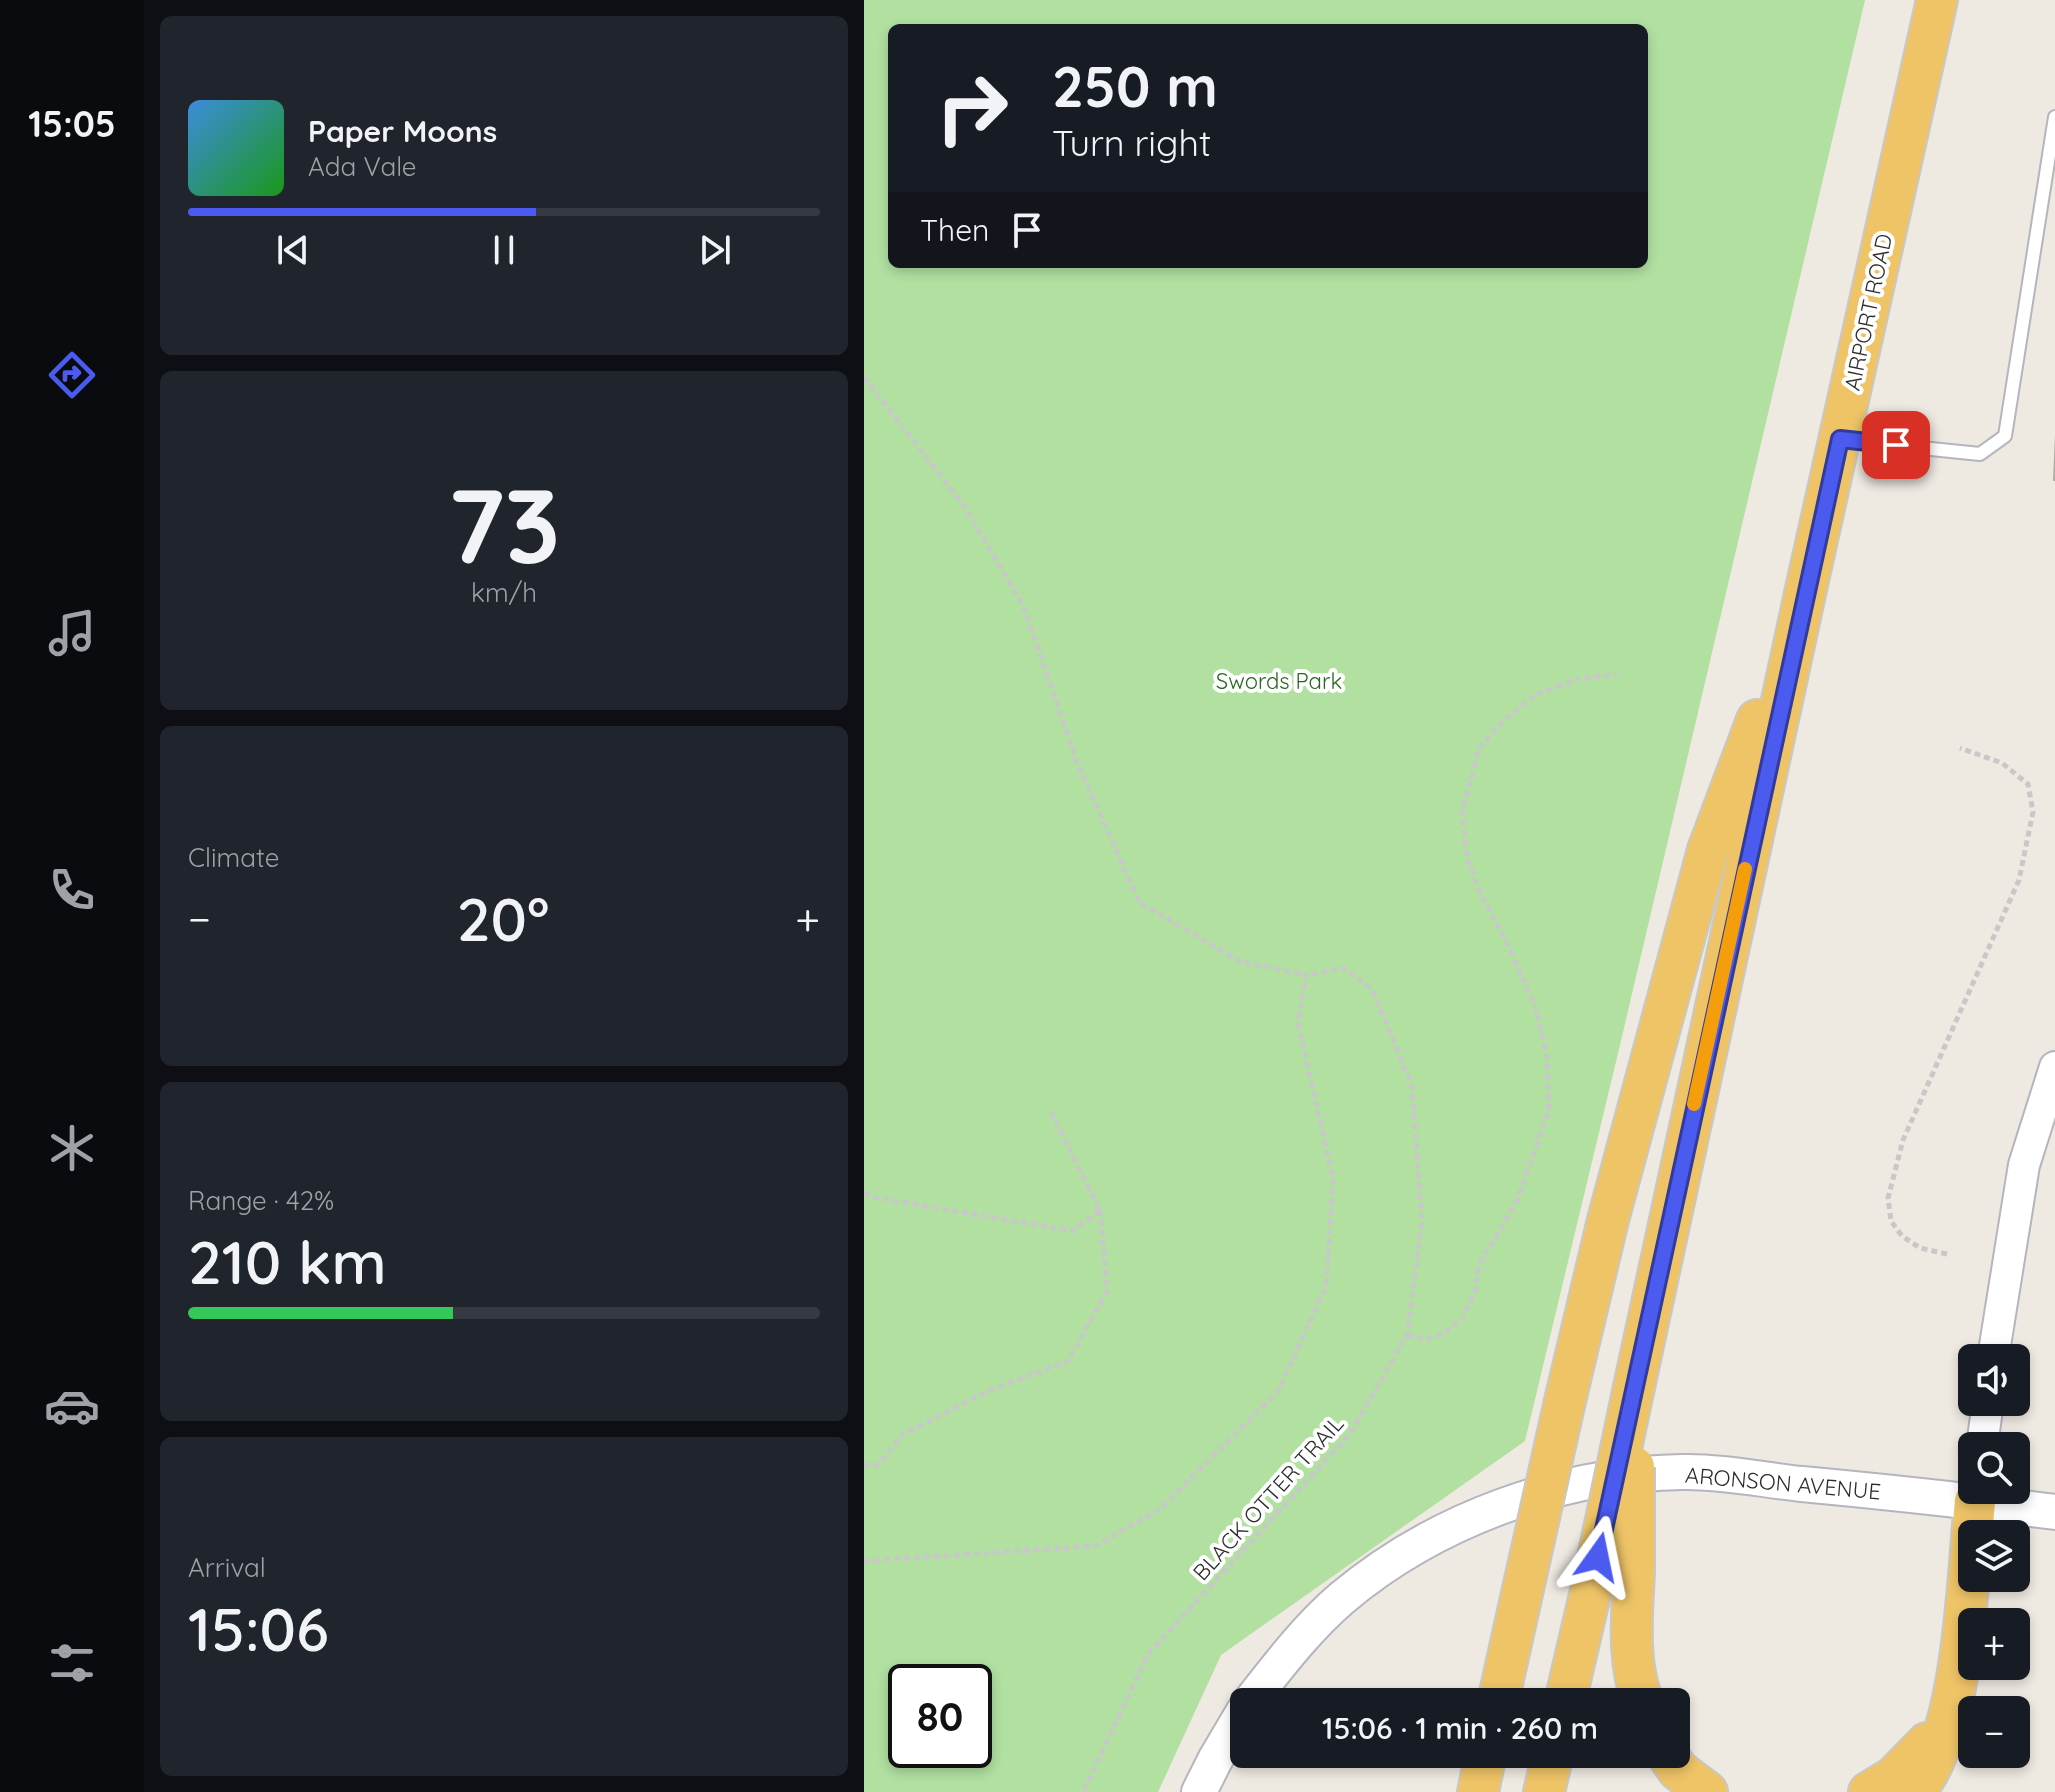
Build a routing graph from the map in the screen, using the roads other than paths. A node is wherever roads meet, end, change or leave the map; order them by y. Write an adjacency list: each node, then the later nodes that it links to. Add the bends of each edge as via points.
1 (1937, 0): 3 (highway, AIRPORT ROAD)
2 (2055, 117): 3 (lane, via 2005,436 1980,454)
3 (1840, 439): 4 (highway, AIRPORT ROAD)
4 (1806, 589): 7 (highway, AIRPORT ROAD); 13 (highway, bridge, via 1708,850 1608,1220)
5 (2055, 1067): 6 (street, via 2024,1165)
6 (1995, 1344)
7 (1634, 1387): 14 (highway, AIRPORT ROAD, bridge); 15 (highway, bridge, via 1631,1631)
8 (1958, 1495): 12 (main road, ARONSON AVENUE, via 1684,1472 1602,1478 1534,1496 1450,1528 1394,1560 1342,1599)
9 (1975, 1504): 16 (highway, via 1958,1678)
10 (2016, 1504): 11 (main road, ARONSON AVENUE)
11 (2055, 1512)
12 (1261, 1688)
13 (1501, 1688)
14 (1568, 1688)
15 (1640, 1688)
16 (1949, 1714): 25 (highway, via 1917,1755); 26 (highway, via 1937,1756)
17 (1230, 1735): 21 (main road)
18 (1483, 1768): 22 (highway)
19 (1550, 1768): 23 (highway)
20 (1677, 1768): 24 (highway)
21 (1199, 1792)
22 (1478, 1792)
23 (1544, 1792)
24 (1707, 1792)
25 (1869, 1792)
26 (1914, 1792)

